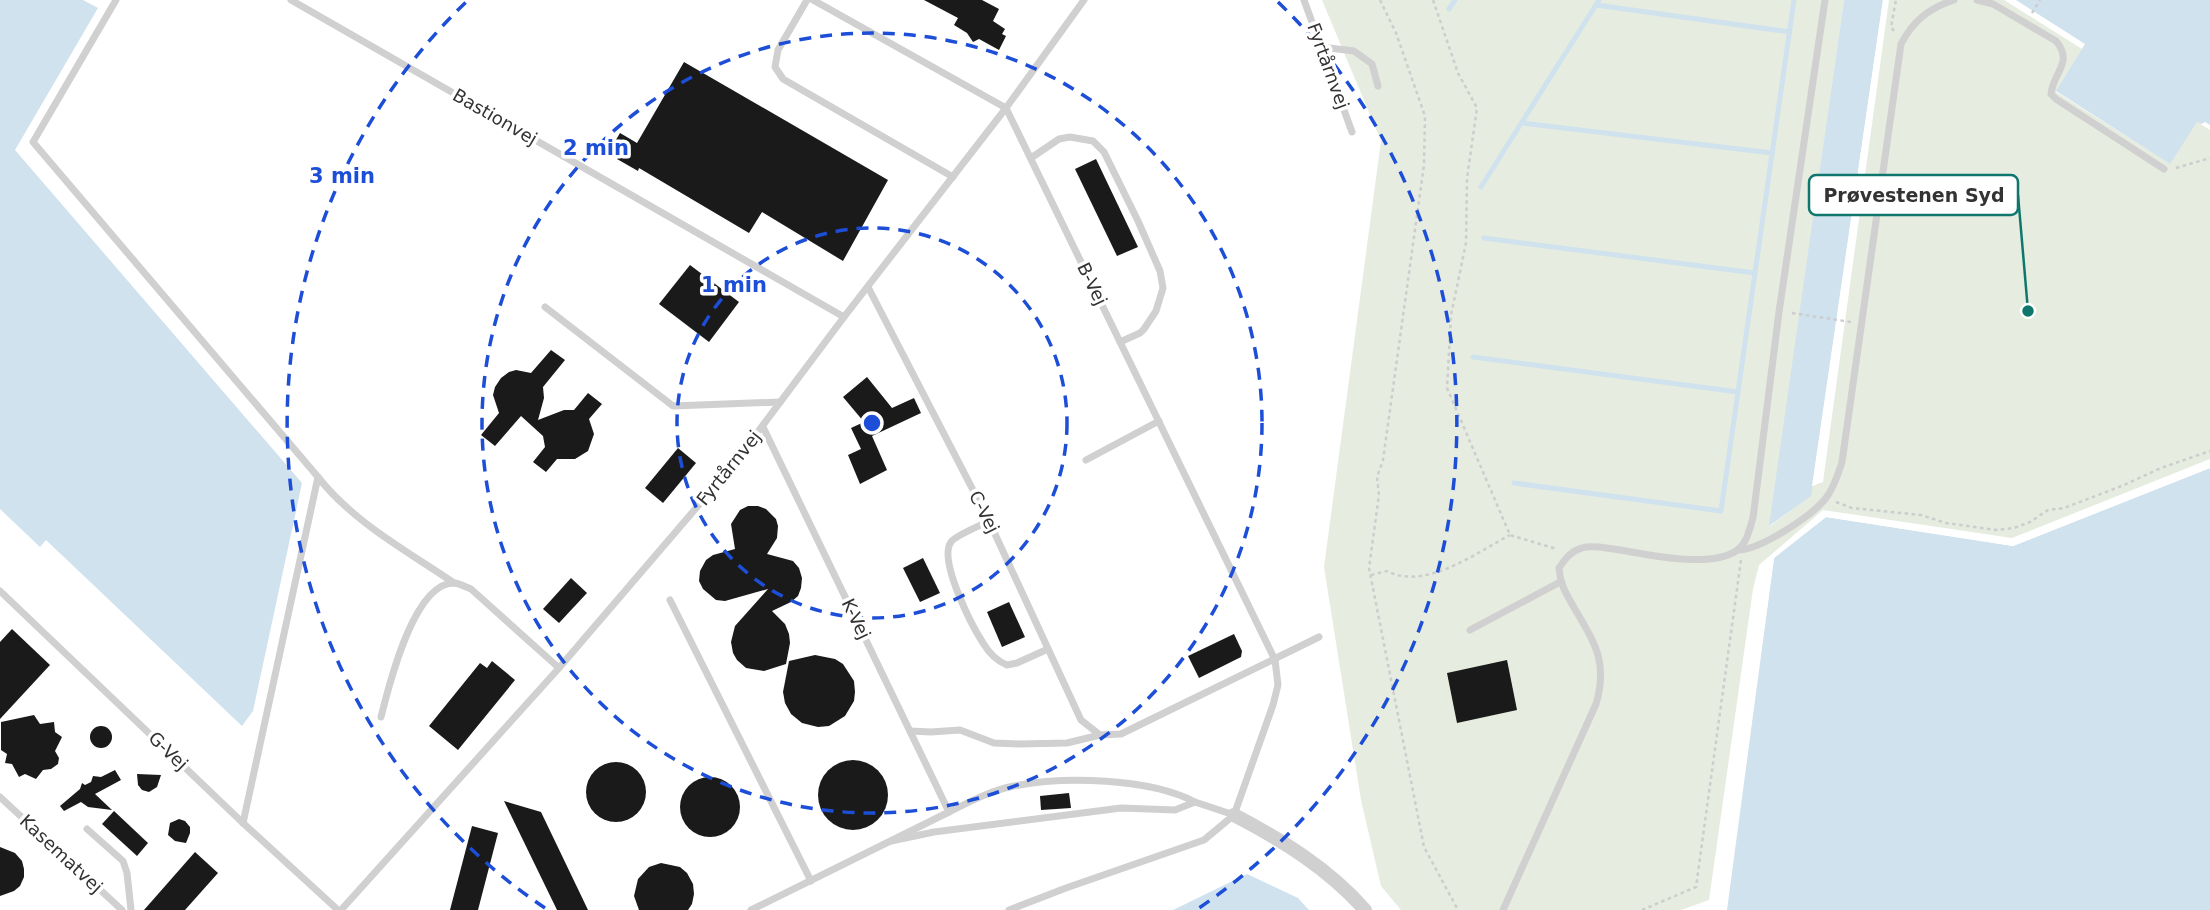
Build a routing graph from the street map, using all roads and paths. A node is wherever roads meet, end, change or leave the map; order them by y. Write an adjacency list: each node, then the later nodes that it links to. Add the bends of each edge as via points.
1 (116, 0): 35 (lane, via 33,142)
2 (291, 0): 27 (lane, Bastionvej)
3 (807, 0): 23 (lane, via 778,50 775,67 783,79)
4 (813, 0): 18 (lane)
5 (1084, 0): 18 (lane, Fyrtårnvej)
6 (1304, 0): 16 (lane, Fyrtårnvej)
7 (1380, 0): 41 (path, via 1425,116 1424,165 1377,477)
8 (1433, 0): 38 (path, via 1458,73 1477,108 1467,178 1466,243 1451,315 1447,388)
9 (1825, 0): 39 (lane, via 1753,518)
10 (1896, 0): 15 (path, via 1891,27)
11 (1954, 0): 15 (lane, via 1939,5 1910,27)
12 (1977, 0): 22 (lane, via 1993,4 2056,41 2063,49 2064,61 2052,85 2056,99)
13 (2040, 0): 14 (path)
14 (2030, 16)
15 (1901, 44): 36 (lane, via 1842,462)
16 (1321, 47): 17 (lane, via 1354,51 1372,64); 19 (lane, Fyrtårnvej)
17 (1378, 86)
18 (1006, 108): 20 (lane, B-Vej); 23 (lane, Fyrtårnvej)
19 (1352, 132)
20 (1031, 158): 29 (lane, B-Vej); 29 (lane, via 1059,139 1093,141 1104,152 1160,271 1163,288 1144,329)
21 (2210, 158): 22 (path)
22 (2164, 169)
23 (953, 177): 24 (lane, Fyrtårnvej)
24 (868, 287): 27 (lane, Fyrtårnvej); 37 (lane, C-Vej)
25 (545, 307): 30 (lane, via 673,406)
26 (1798, 314): 28 (path)
27 (844, 317): 30 (lane, Fyrtårnvej)
28 (1846, 321)
29 (1120, 342): 31 (lane, B-Vej)
30 (780, 402): 32 (lane, Fyrtårnvej)
31 (1158, 421): 34 (lane); 49 (lane, B-Vej)
32 (763, 427): 50 (lane, Fyrtårnvej); 52 (lane, K-Vej)
33 (2210, 451): 36 (path, via 2049,510 2014,528 1996,530 1921,515 1852,508)
34 (1086, 460)
35 (318, 477): 43 (lane, via 334,497 378,532); 58 (lane)
36 (1826, 498): 39 (lane, via 1774,538)
37 (989, 521): 48 (lane, C-Vej); 48 (lane, via 951,540 946,554 951,577 982,643 1000,662 1017,663)
38 (1510, 535): 40 (path); 41 (path, via 1433,575 1396,575 1387,570)
39 (1738, 550): 40 (lane, via 1719,559 1583,547); 70 (path, via 1742,555 1696,887)
40 (1570, 553): 42 (lane, via 1559,568)
41 (1371, 575): 68 (path, via 1424,847)
42 (1560, 582): 46 (lane); 69 (lane, via 1595,645 1602,686)
43 (454, 583): 50 (lane, via 471,589); 51 (lane, via 435,590 421,605 391,677)
44 (0, 591): 58 (lane, G-Vej)
45 (670, 600): 61 (lane)
46 (1470, 630)
47 (1318, 637): 49 (lane)
48 (1048, 649): 53 (lane, C-Vej, via 1081,720)
49 (1275, 660): 53 (lane, via 1121,734); 57 (lane, via 1278,685)
50 (559, 668): 64 (lane, Fyrtårnvej)
51 (381, 717)
52 (909, 731): 53 (lane, via 960,730 1006,744 1067,743); 56 (lane, K-Vej)
53 (1100, 735)
54 (0, 797): 62 (lane, Kasematvej)
55 (1195, 802): 56 (lane, via 1178,793 1080,780 1013,786); 57 (lane); 60 (lane, via 1175,810 1121,808)
56 (949, 812): 60 (lane)
57 (1234, 815): 66 (lane, via 1204,840); 67 (street, via 1278,838)
58 (243, 823): 64 (lane, G-Vej)
59 (88, 829): 63 (lane, via 123,861)
60 (891, 841): 61 (lane)
61 (811, 881): 65 (lane)
62 (122, 910)
63 (131, 910)
64 (340, 910)
65 (751, 910)
66 (1009, 910)
67 (1365, 910)
68 (1458, 910)
69 (1503, 910)
70 (1642, 910)

